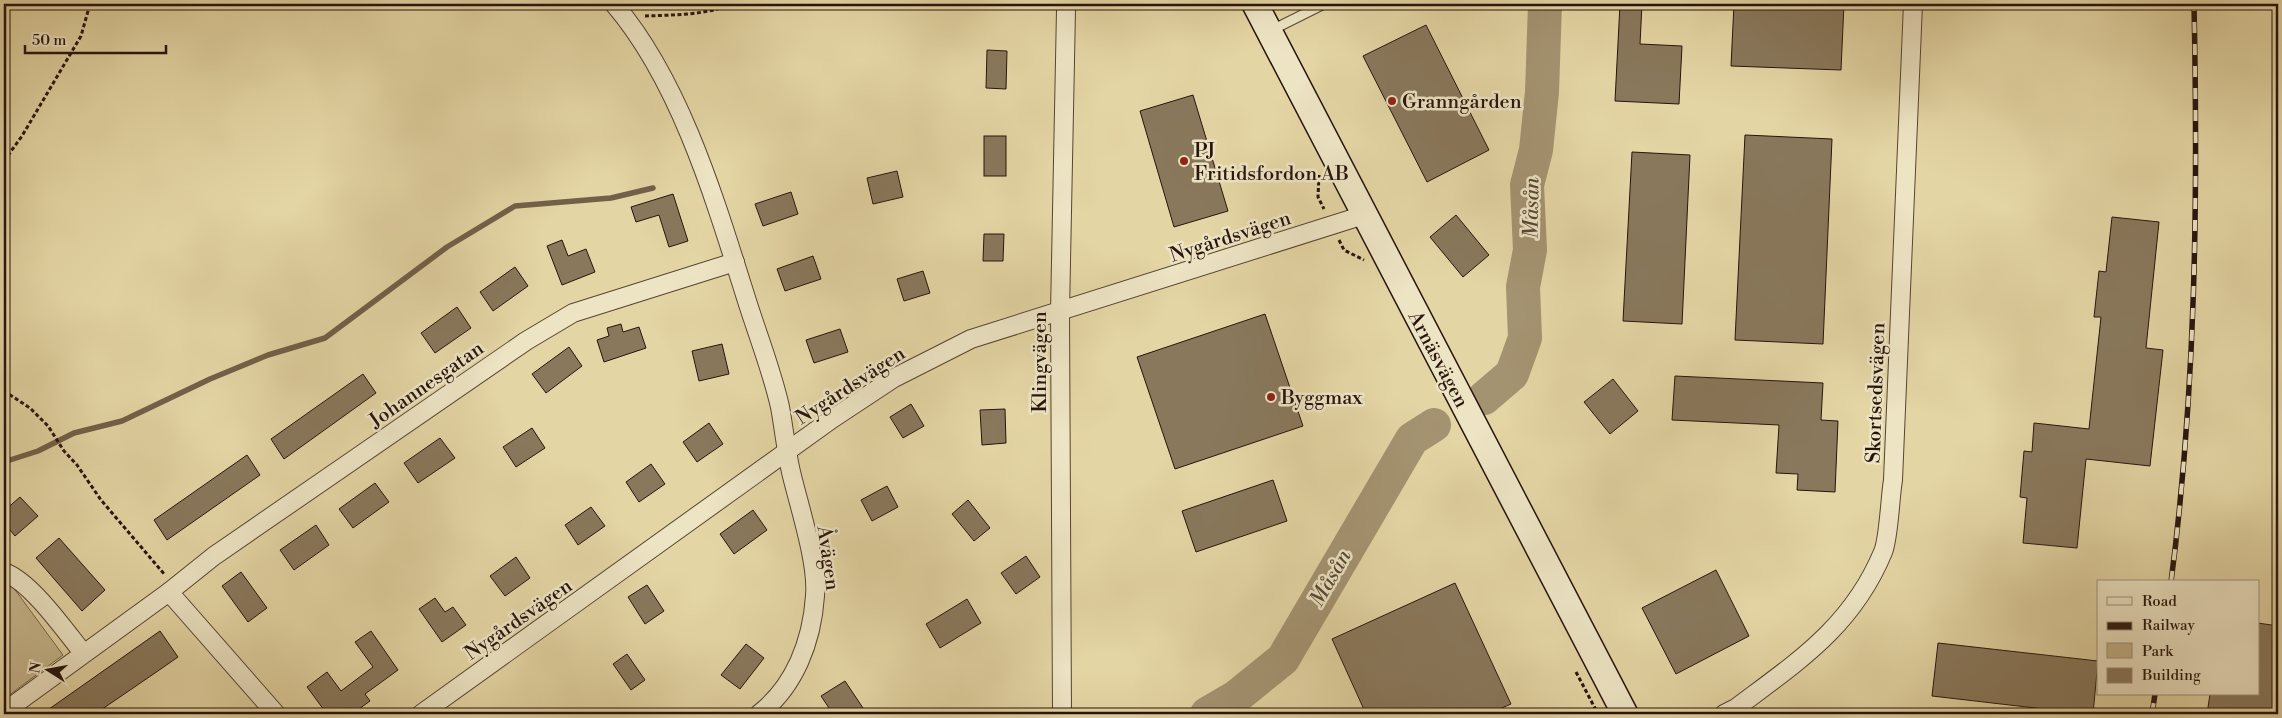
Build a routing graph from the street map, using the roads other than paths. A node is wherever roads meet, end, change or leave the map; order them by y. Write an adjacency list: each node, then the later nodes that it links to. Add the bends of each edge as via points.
1 (1255, 4): 6 (street, Arnäsvägen)
2 (1324, 4): 6 (lane)
3 (1913, 4): 20 (street, Skortsedsvägen, via 1893,480 1884,551 1852,608 1813,650)
4 (619, 10): 8 (street, via 675,101)
5 (1066, 10): 9 (street, Klingvägen)
6 (1269, 31): 7 (street, Arnäsvägen)
7 (1364, 215): 9 (street, Nygårdsvägen); 19 (street, Arnäsvägen)
8 (734, 262): 10 (street, via 780,406); 12 (street, Johannesgatan, via 573,313 493,364 214,556)
9 (1060, 312): 10 (street, Nygårdsvägen, via 970,339 894,378); 18 (street, Klingvägen)
10 (787, 453): 16 (street, Nygårdsvägen); 17 (street, Åvägen, via 816,595 801,660 785,687)
11 (4, 572): 13 (street, via 16,576 30,590)
12 (172, 589): 13 (street, Johannesgatan); 15 (street)
13 (84, 653): 14 (street, Johannesgatan)
14 (4, 712)
15 (276, 714)
16 (421, 714)
17 (759, 714)
18 (1062, 714)
19 (1625, 714)
20 (1724, 714)

